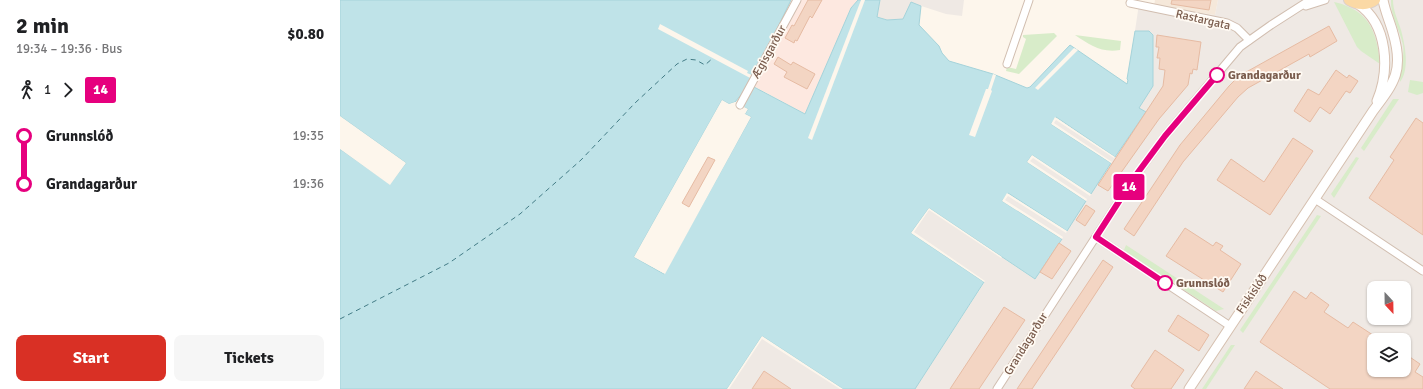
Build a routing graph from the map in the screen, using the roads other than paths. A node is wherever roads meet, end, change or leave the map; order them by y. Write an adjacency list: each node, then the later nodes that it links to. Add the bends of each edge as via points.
1 (797, 0): 13 (street, Ægisgarður)
2 (1029, 0): 12 (street)
3 (1310, 0): 10 (street, Grandagarður)
4 (1325, 0): 10 (street, Grandagarður)
5 (1375, 0): 7 (main road, via 1366,4)
6 (1383, 0): 14 (street, Fiskislóð, via 1396,44 1398,67 1392,85)
7 (1353, 2): 14 (street, Fiskislóð, via 1370,14 1384,48 1383,83)
8 (1130, 3): 9 (street, Rastargata)
9 (1148, 4): 11 (street, Rastargata, via 1227,23 1238,28)
10 (1300, 7): 11 (street, Grandagarður)
11 (1249, 40): 16 (street, Grandagarður, via 1240,47 1165,136)
12 (1007, 64)
13 (740, 105)
14 (1373, 111): 15 (street, Fiskislóð)
15 (1315, 199): 17 (street); 18 (street, Fiskislóð)
16 (1096, 237): 18 (street); 19 (street, Grandagarður)
17 (1423, 271)
18 (1230, 326): 20 (street, Fiskislóð)
19 (997, 389)
20 (1189, 389)

